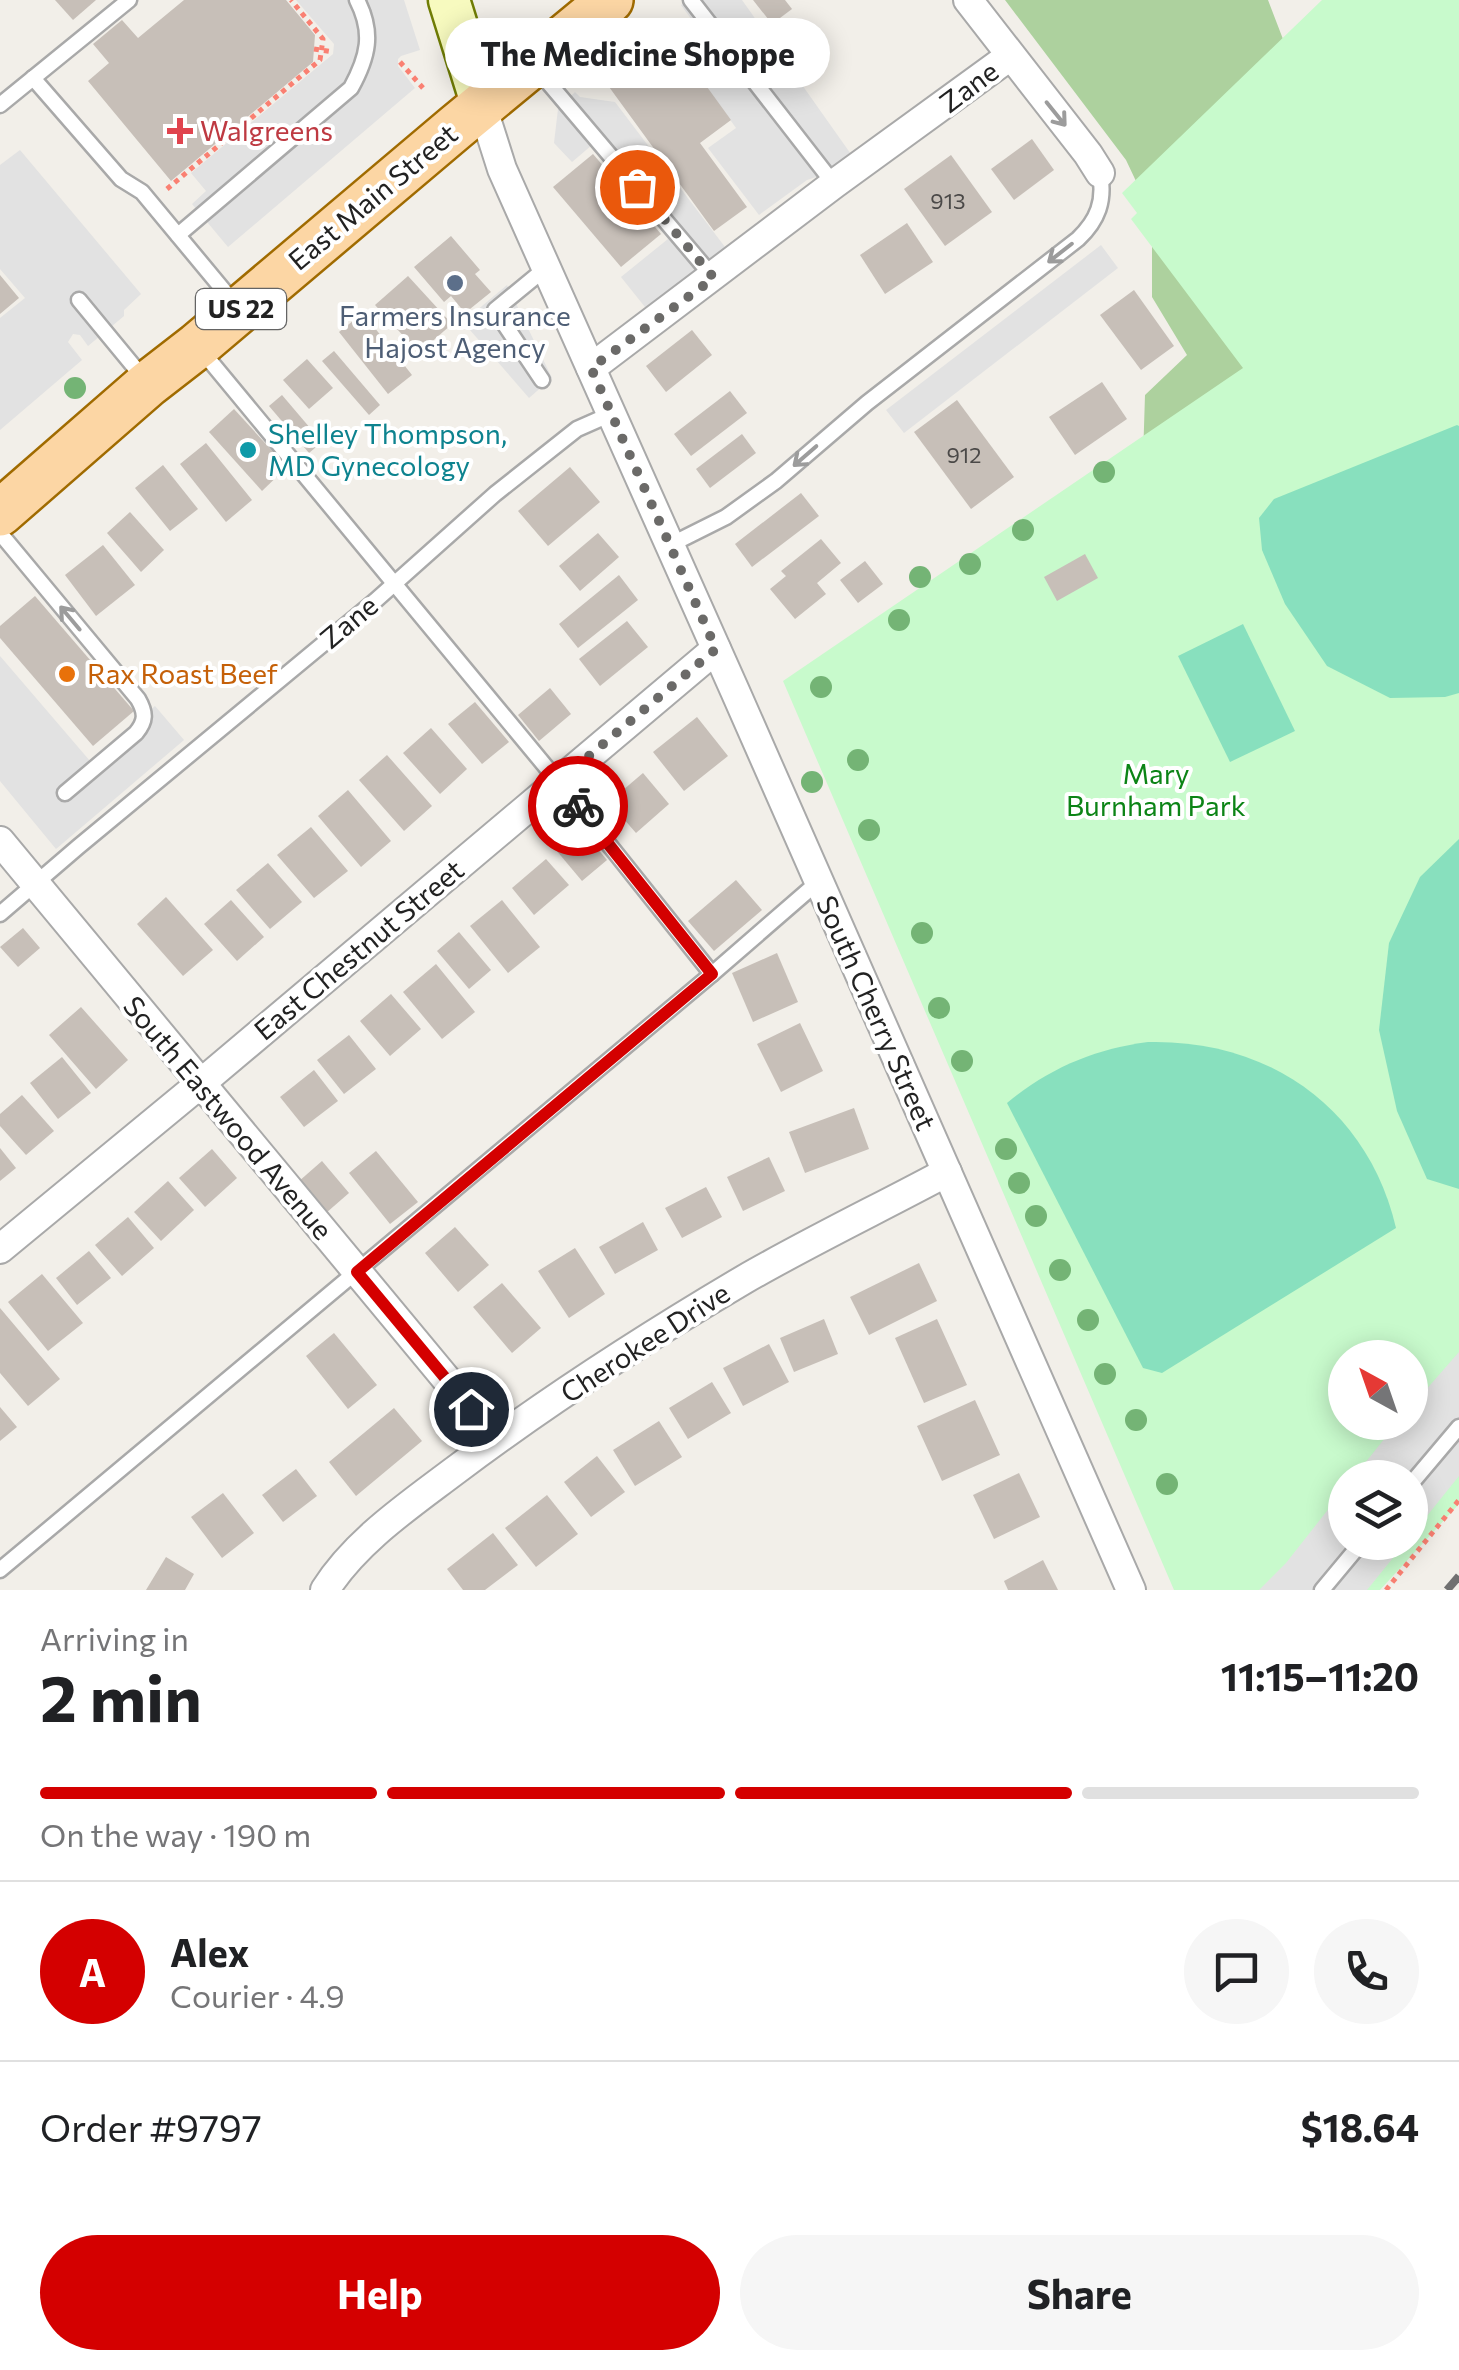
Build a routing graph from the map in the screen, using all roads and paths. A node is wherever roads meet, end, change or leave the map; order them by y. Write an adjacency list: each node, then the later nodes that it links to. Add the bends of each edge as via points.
1 (129, 0): 13 (lane)
2 (290, 0): 8 (path, via 323,39)
3 (358, 0): 20 (lane, via 368,42 351,88)
4 (449, 0): 16 (main road)
5 (610, 0): 12 (main road, East Main Street / US 22)
6 (691, 0): 19 (lane)
7 (968, 0): 10 (street)
8 (318, 50): 9 (path); 18 (path, via 320,60)
9 (333, 52)
10 (1010, 56): 17 (street, one-way to 17); 19 (street, Zane)
11 (400, 62): 14 (path)
12 (532, 64): 16 (main road, East Main Street / US 22); 22 (lane)
13 (33, 78): 15 (lane); 20 (lane)
14 (422, 88)
15 (0, 105)
16 (482, 106): 21 (street, South Cherry Street); 24 (main road, East Main Street / US 22)
17 (1100, 173): 32 (lane, one-way to 32, via 1097,217 1078,239 776,481)
18 (178, 180)
19 (834, 184): 22 (street, Zane)
20 (178, 236): 24 (lane)
21 (546, 268): 26 (street, South Cherry Street); 27 (lane, via 495,310)
22 (714, 278): 26 (street, Zane)
23 (80, 300): 28 (lane)
24 (240, 310): 25 (main road, East Main Street / US 22)
25 (197, 346): 28 (main road, East Main Street / US 22); 33 (lane)
26 (591, 368): 29 (street, South Cherry Street)
27 (542, 380)
28 (148, 384): 30 (main road, East Main Street / US 22)
29 (610, 414): 32 (street, South Cherry Street); 33 (lane, Zane, via 540,456)
30 (0, 513)
31 (0, 534): 36 (lane, one-way to 31, via 136,733 144,709)
32 (670, 545): 34 (street, South Cherry Street)
33 (394, 584): 35 (lane); 39 (lane, Zane)
34 (716, 649): 35 (street, East Chestnut Street); 38 (street, South Cherry Street)
35 (558, 782): 41 (lane); 42 (street, East Chestnut Street)
36 (65, 793)
37 (0, 840): 39 (street, South Eastwood Avenue)
38 (818, 882): 41 (lane); 43 (street, South Cherry Street)
39 (35, 884): 40 (lane, Zane); 42 (street, South Eastwood Avenue)
40 (0, 914)
41 (712, 974): 45 (lane)
42 (200, 1084): 44 (street, East Chestnut Street); 45 (street, South Eastwood Avenue)
43 (946, 1172): 47 (street, Cherokee Drive, via 748,1277); 53 (street, South Cherry Street)
44 (0, 1249)
45 (357, 1272): 47 (street, South Eastwood Avenue); 51 (lane)
46 (1459, 1428): 48 (lane)
47 (496, 1440): 52 (street, Cherokee Drive, via 380,1530)
48 (1428, 1465)
49 (1459, 1500): 55 (path)
50 (1347, 1560): 54 (lane)
51 (0, 1570)
52 (325, 1590)
53 (1131, 1590)
54 (1322, 1590)
55 (1386, 1590)

